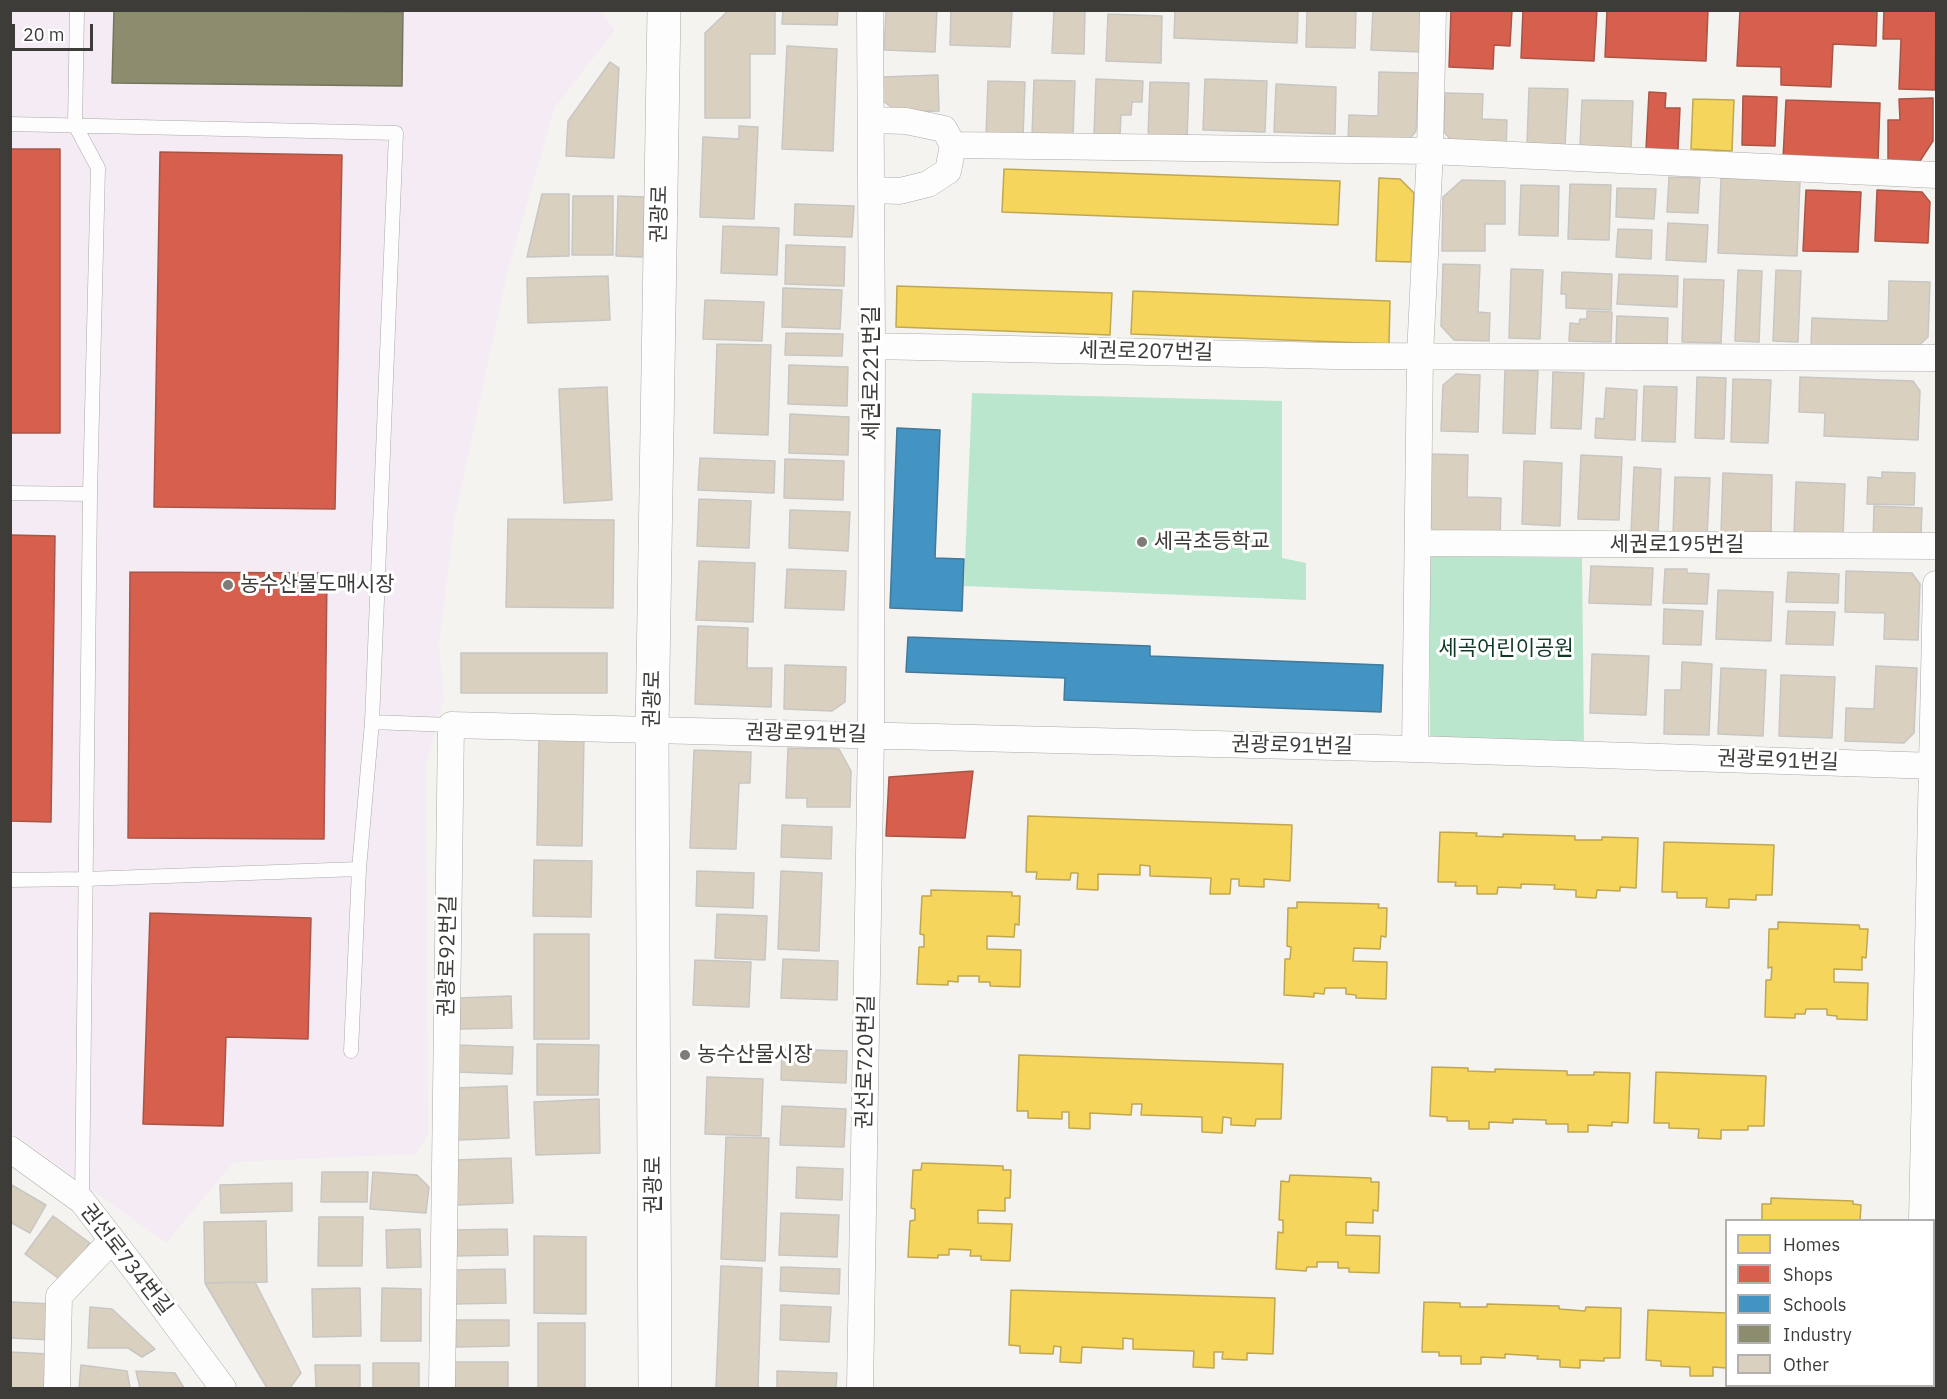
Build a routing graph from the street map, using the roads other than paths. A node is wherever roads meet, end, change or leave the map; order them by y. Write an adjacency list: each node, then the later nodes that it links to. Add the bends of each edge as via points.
1 (77, 10): 7 (lane)
2 (664, 10): 22 (street, 권광로)
3 (870, 10): 5 (street, 세권로221번길)
4 (1433, 10): 9 (street)
5 (871, 120): 8 (street, via 906,121 944,129); 11 (street, 세권로221번길)
6 (10, 124): 7 (lane)
7 (75, 125): 16 (lane, via 98,168); 20 (lane, via 396,133)
8 (953, 145): 9 (street); 11 (street, via 948,171 928,184 900,191)
9 (1430, 151): 10 (street); 13 (street)
10 (1936, 175)
11 (871, 190): 12 (street, 세권로221번길)
12 (872, 346): 13 (street, 세권로207번길); 23 (street, 세권로221번길)
13 (1420, 355): 14 (street); 17 (street)
14 (1936, 358)
15 (10, 493): 16 (lane)
16 (90, 494): 27 (lane)
17 (1418, 543): 18 (street, 세권로195번길); 24 (street)
18 (1936, 546)
19 (1936, 584): 25 (street)
20 (372, 722): 21 (lane); 26 (lane)
21 (451, 725): 22 (street); 36 (street, 권광로92번길)
22 (652, 730): 23 (street, 권광로91번길); 37 (street, 권광로)
23 (871, 736): 24 (street, 권광로91번길); 38 (street, 권선로720번길)
24 (1415, 749): 25 (street, 권광로91번길)
25 (1934, 766): 32 (street)
26 (359, 869): 27 (lane); 29 (lane)
27 (86, 879): 28 (lane); 31 (lane)
28 (10, 880)
29 (351, 1051)
30 (10, 1149): 31 (street, 권선로734번길)
31 (82, 1202): 33 (street, 권선로734번길)
32 (1922, 1219)
33 (112, 1240): 34 (street, via 60,1296); 35 (street, 권선로734번길)
34 (57, 1389)
35 (223, 1389)
36 (442, 1389)
37 (655, 1389)
38 (861, 1389)

